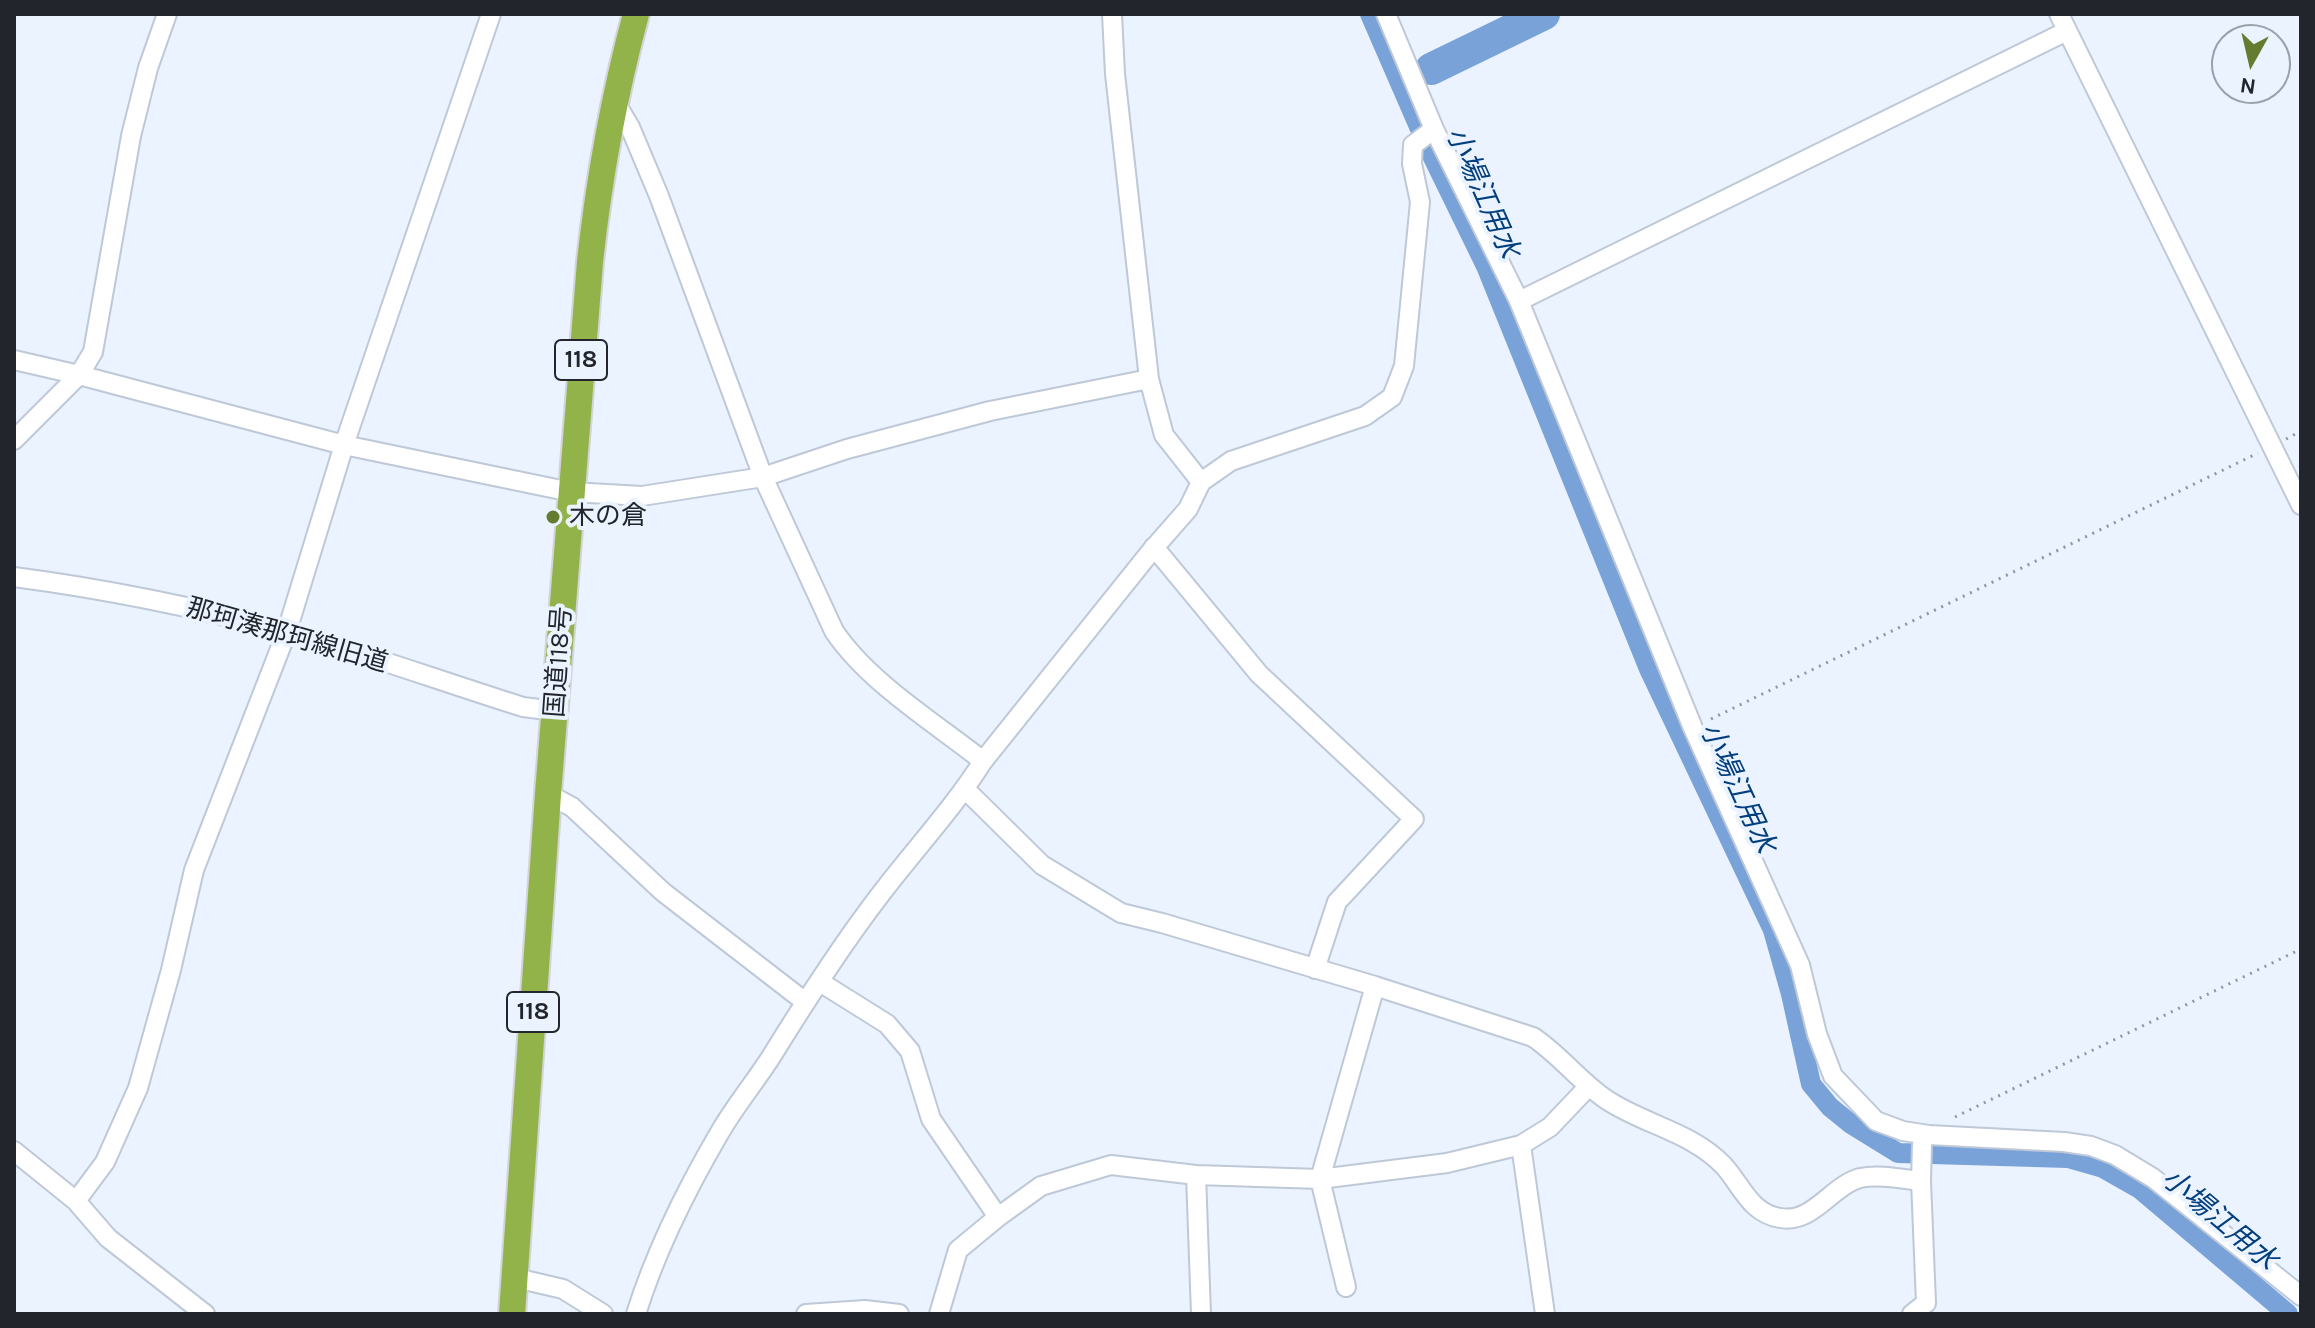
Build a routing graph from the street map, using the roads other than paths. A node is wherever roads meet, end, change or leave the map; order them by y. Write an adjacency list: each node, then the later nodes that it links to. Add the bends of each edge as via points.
1 (167, 14): 12 (street, via 131,136 93,352)
2 (491, 14): 15 (street)
3 (636, 14): 4 (street); 8 (highway, 国道118号 / 118)
4 (646, 14)
5 (1112, 14): 13 (street)
6 (1386, 14): 9 (street)
7 (2063, 22): 10 (street); 19 (street)
8 (614, 100): 16 (street, via 659,196); 18 (highway, 国道118号 / 118, via 599,179)
9 (1424, 136): 10 (street); 17 (street, via 1412,164 1420,202 1404,366 1392,397 1365,416 1231,461)
10 (1519, 301): 32 (street, via 1693,728 1800,965 1833,1076 1876,1121)
11 (14, 360): 12 (street)
12 (79, 375): 14 (street); 15 (street)
13 (1149, 379): 16 (street, via 990,411); 17 (street, via 1164,435)
14 (14, 440)
15 (344, 445): 18 (street); 22 (street)
16 (763, 477): 18 (street, via 642,496); 24 (street, via 847,652)
17 (1201, 482): 20 (street, via 1188,509)
18 (571, 492): 23 (highway, 国道118号 / 118)
19 (2301, 505)
20 (1154, 547): 24 (street); 27 (street, via 1259,674 1414,819 1337,902)
21 (14, 577): 22 (street, 那珂湊那珂線旧道, via 172,603)
22 (287, 631): 23 (street, 那珂湊那珂線旧道, via 523,707); 38 (street, via 194,870 138,1088 105,1162)
23 (555, 711): 26 (highway, 国道118号 / 118)
24 (983, 761): 25 (street)
25 (965, 789): 27 (street, via 1042,865 1121,913); 28 (street, via 878,897)
26 (548, 794): 30 (street, via 572,807 663,892); 40 (highway, 国道118号 / 118)
27 (1315, 969): 29 (street)
28 (820, 982): 30 (street); 39 (street, via 887,1024 910,1051 931,1119)
29 (1375, 986): 31 (street, via 1533,1037); 37 (street)
30 (804, 1001): 46 (street, via 688,1189)
31 (1589, 1086): 33 (street, via 1550,1127); 36 (street, via 1629,1113 1703,1148 1723,1165 1750,1203 1782,1219 1802,1216 1860,1178)
32 (1926, 1140): 36 (street); 42 (street, via 2064,1142 2115,1155 2153,1178)
33 (1521, 1145): 37 (street, via 1447,1163); 51 (street)
34 (14, 1151): 38 (street)
35 (1196, 1175): 37 (street); 39 (street, via 1111,1165 1041,1186); 50 (street)
36 (1921, 1175): 52 (street, via 1926,1303)
37 (1320, 1179): 41 (street)
38 (76, 1201): 44 (street, via 108,1238)
39 (998, 1217): 49 (street, via 958,1250)
40 (516, 1278): 43 (highway, 国道118号 / 118); 45 (street, via 563,1289)
41 (1346, 1287)
42 (2301, 1296)
43 (506, 1311)
44 (205, 1314)
45 (603, 1314)
46 (636, 1314)
47 (806, 1314): 48 (street)
48 (899, 1314)
49 (939, 1314)
50 (1201, 1314)
51 (1545, 1314)
52 (1912, 1314)

